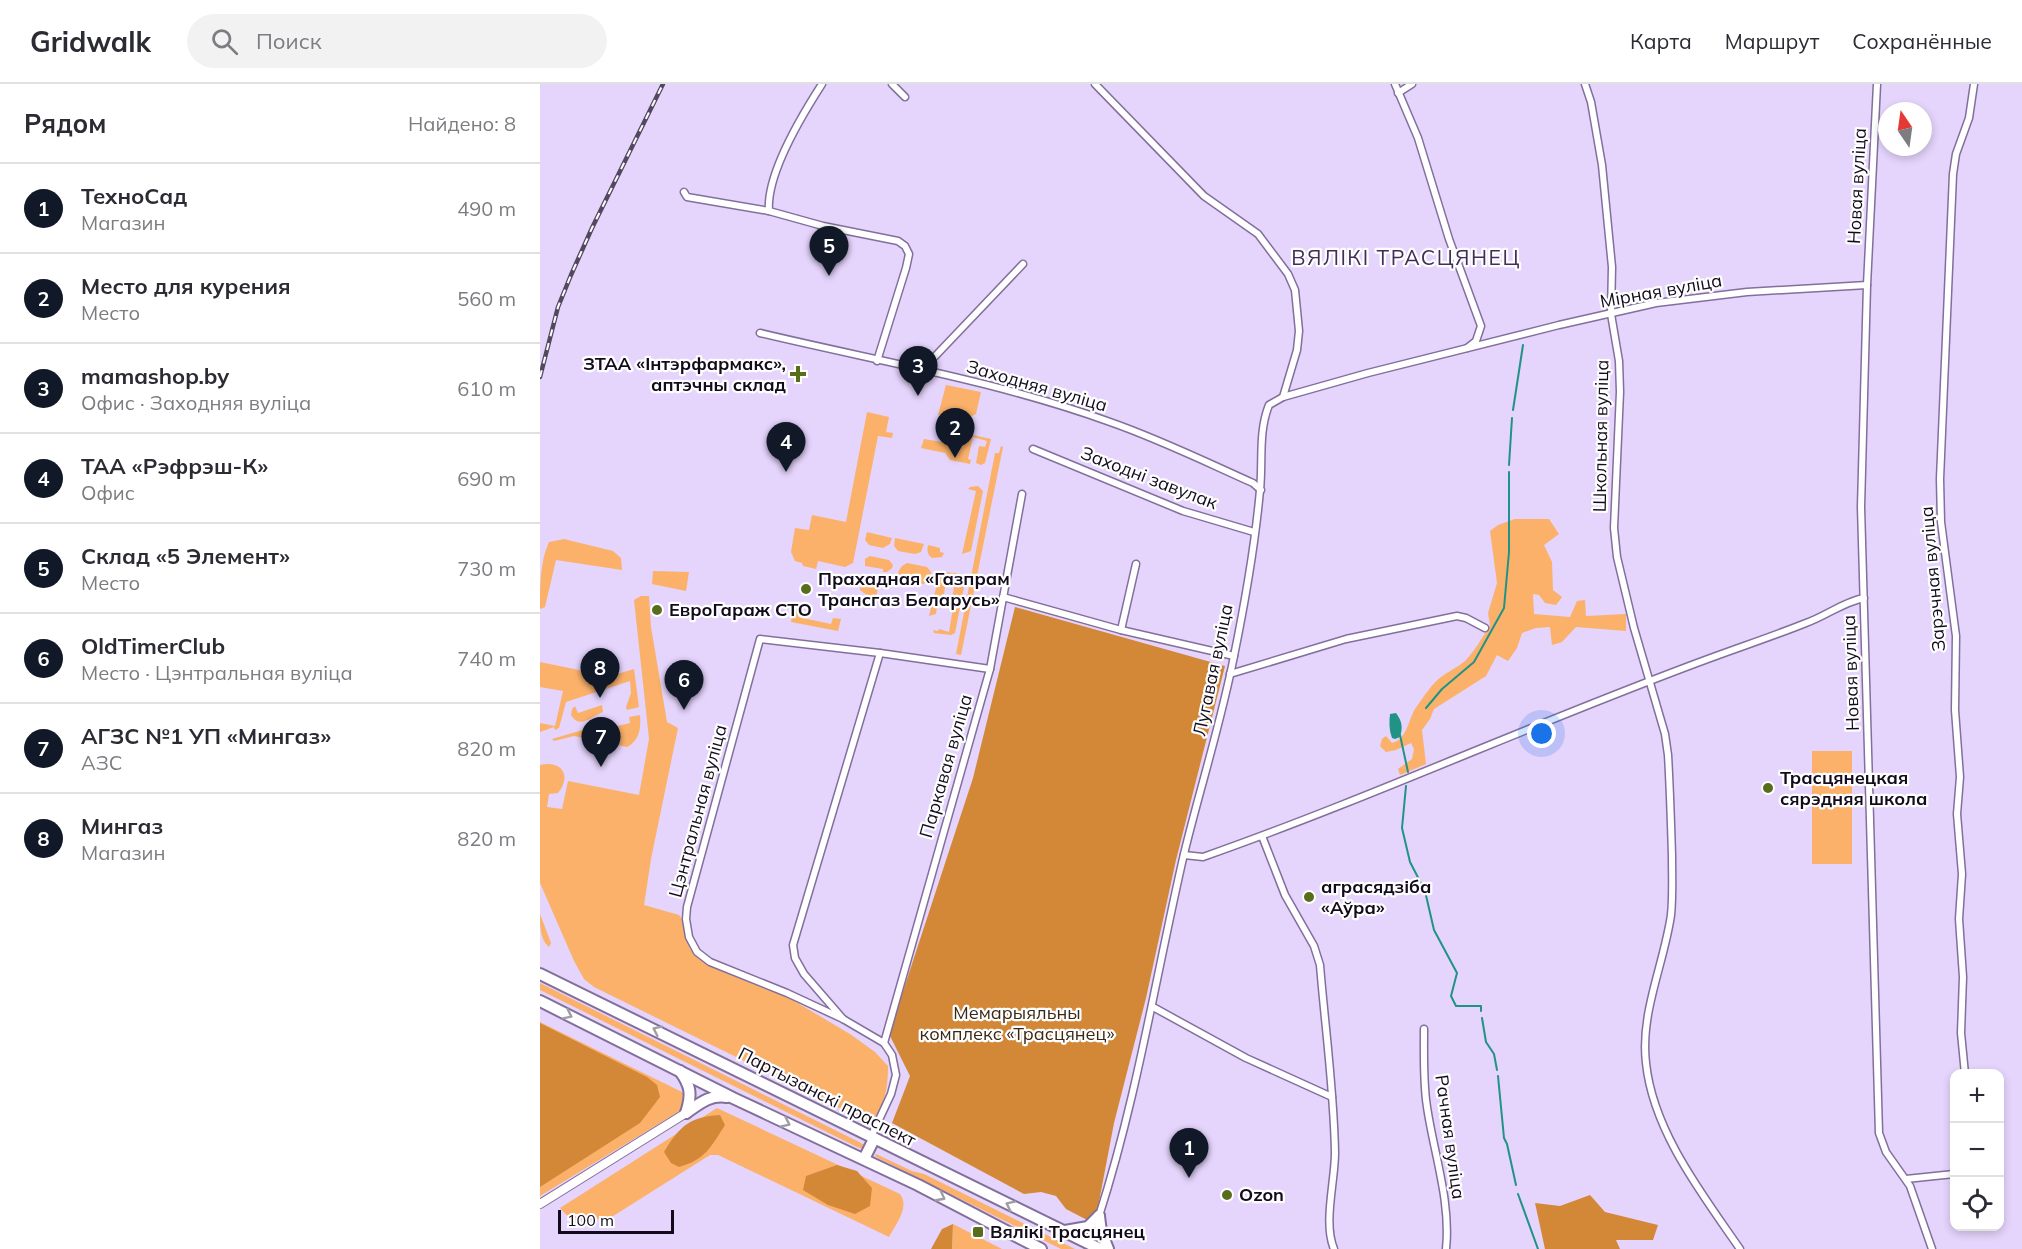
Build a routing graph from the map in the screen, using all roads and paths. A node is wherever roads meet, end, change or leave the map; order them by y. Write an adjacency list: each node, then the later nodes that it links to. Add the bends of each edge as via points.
1 (822, 84): 12 (street, via 785,150 768,198)
2 (892, 84): 10 (street)
3 (1096, 84): 22 (street, via 1204,196 1258,234 1288,274 1295,290 1299,331)
4 (1395, 84): 9 (street)
5 (1412, 84): 9 (street)
6 (1585, 84): 15 (street, Школьная вуліца, via 1608,215)
7 (1877, 84): 14 (street, Новая вуліца)
8 (1974, 84): 45 (street, Зарэчная вуліца, via 1953,174 1940,479 1941,522 1956,636)
9 (1398, 93): 16 (street, via 1418,138)
10 (905, 97)
11 (684, 192): 12 (street, via 687,197)
12 (769, 211): 20 (street, via 898,241 904,246 909,254 906,268)
13 (1023, 264): 21 (street)
14 (1867, 285): 15 (street, Мірная вуліца, via 1704,297); 29 (street, Новая вуліца, via 1862,472)
15 (1611, 314): 18 (street, Мірная вуліца); 36 (street, Школьная вуліца, via 1620,392 1614,528 1622,582)
16 (1481, 326): 18 (street); 19 (street, via 1476,341)
17 (760, 333): 20 (street, Заходняя вуліца)
18 (1486, 345): 19 (street, Мірная вуліца)
19 (1464, 350): 22 (street, Мірная вуліца)
20 (877, 361): 21 (street, Заходняя вуліца)
21 (922, 370): 24 (street, Заходняя вуліца, via 1110,422 1253,483)
22 (1283, 397): 24 (street, via 1269,405 1264,418)
23 (1033, 449): 26 (street, Заходні завулак, via 1183,511)
24 (1260, 490): 26 (street, Лугавая вуліца)
25 (1022, 494): 28 (street, Паркавая вуліца)
26 (1254, 532): 33 (street, Лугавая вуліца)
27 (1136, 564): 31 (street)
28 (1003, 597): 31 (street); 34 (street, Паркавая вуліца)
29 (1864, 598): 36 (street); 53 (street, Новая вуліца, via 1879,1133 1886,1152)
30 (1485, 628): 35 (street, via 1456,616 1346,639)
31 (1121, 630): 33 (street)
32 (880, 653): 34 (street, Цэнтральная вуліца); 42 (street, Цэнтральная вуліца, via 794,945 795,958 804,974); 42 (street, Цэнтральная вуліца, via 760,639 686,919 689,938 697,952 710,962)
33 (1234, 656): 35 (street, Лугавая вуліца)
34 (990, 669): 44 (street, Паркавая вуліца)
35 (1230, 674): 38 (street, Лугавая вуліца)
36 (1648, 680): 37 (street); 62 (street, Школьная вуліца, via 1668,744 1673,897 1664,954 1648,1012 1646,1064 1675,1149)
37 (1262, 836): 38 (street, via 1203,857); 47 (street, via 1285,895 1318,957)
38 (1184, 855): 41 (street, Лугавая вуліца)
39 (540, 974): 50 (highway, Партызанскі праспект, one-way to 39)
40 (540, 1001): 46 (highway, one-way to 46)
41 (1153, 1007): 47 (street, via 1246,1058); 55 (street, Лугавая вуліца)
42 (843, 1019): 44 (street, Цэнтральная вуліца)
43 (1424, 1029): 61 (street, Рачная вуліца, via 1426,1104 1442,1184)
44 (884, 1043): 50 (street, via 892,1055 896,1075)
45 (1965, 1069)
46 (680, 1071): 48 (highway); 49 (highway, via 691,1095)
47 (1332, 1097): 57 (street, via 1335,1153 1330,1226)
48 (733, 1098): 49 (highway, via 715,1096); 51 (highway, one-way to 51)
49 (686, 1113): 54 (street)
50 (872, 1138): 51 (highway); 56 (highway, Партызанскі праспект, one-way to 50)
51 (864, 1159): 58 (highway, one-way to 58)
52 (1950, 1174): 53 (street)
53 (1906, 1179): 63 (street, Новая вуліца)
54 (540, 1204)
55 (1099, 1216): 56 (highway, via 1088,1227); 60 (highway)
56 (1063, 1231): 59 (highway, Партызанскі праспект)
57 (1334, 1248)
58 (1041, 1249)
59 (1100, 1249)
60 (1108, 1249)
61 (1446, 1249)
62 (1740, 1249)
63 (1932, 1249)

